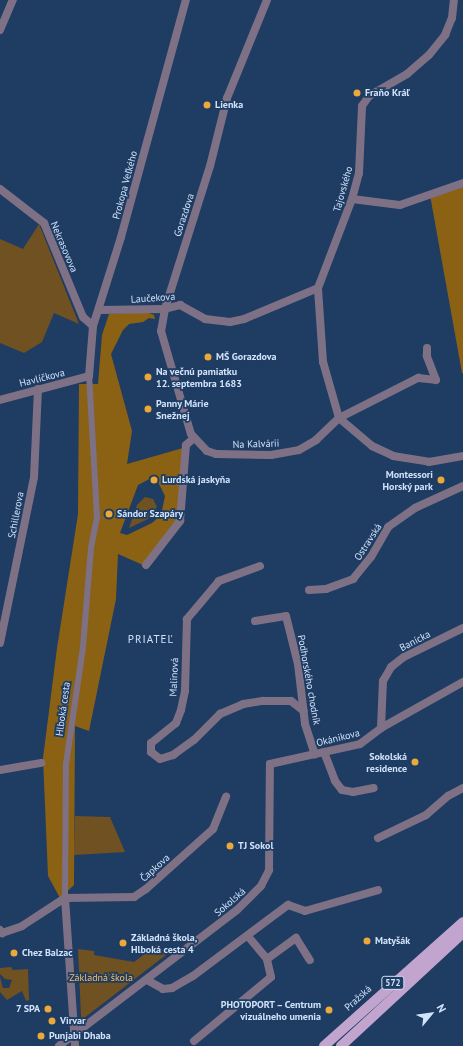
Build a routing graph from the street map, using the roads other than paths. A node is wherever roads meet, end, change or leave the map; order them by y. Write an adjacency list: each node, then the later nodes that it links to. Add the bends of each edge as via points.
1 (12, 0): 5 (street)
2 (186, 0): 11 (street, Prokopa Veľkého)
3 (267, 0): 10 (street, Gorazdova, via 227,98 210,166)
4 (454, 0): 8 (street, Tajovského, via 452,18 446,34 429,55 407,74 369,96 362,106 362,152)
5 (0, 30)
6 (463, 182): 8 (street, via 400,205)
7 (0, 189): 12 (street, Nekrasovova, via 44,223 82,317)
8 (352, 199): 9 (street, Tajovského)
9 (318, 288): 10 (street, Laučekova, via 236,321 205,319 180,305); 17 (street, Tajovského, via 323,362)
10 (165, 309): 11 (street, Laučekova); 18 (street, Gorazdova, via 162,335)
11 (99, 310): 12 (street, Prokopa Veľkého)
12 (93, 326): 14 (street, Prokopa Veľkého)
13 (427, 348): 17 (street, Na Kalvárii, via 427,356 436,380 418,378)
14 (89, 376): 15 (street, Havlíčkova); 40 (street, Hlboká cesta, via 97,516 91,548 83,647 66,764)
15 (38, 389): 16 (street, Havlíčkova); 26 (street, Schillerova, via 34,477)
16 (0, 400)
17 (339, 418): 18 (street, Na Kalvárii, via 307,446 284,453 216,454 207,451); 19 (street, via 372,446 393,456 429,462)
18 (194, 438): 21 (street, via 186,445 180,521)
19 (463, 456)
20 (463, 486): 23 (street, Ostravská, via 415,508 388,527 353,580)
21 (146, 565)
22 (260, 566): 28 (street, Malinová, via 219,581 187,619 185,691 181,710 176,723 151,743 151,752 160,759 173,755 194,740 220,714 243,704 291,701)
23 (309, 590)
24 (255, 621): 28 (street, Podhorského chodník, via 286,616 298,664)
25 (463, 628): 29 (street, Banícka, via 404,657 391,667 383,681)
26 (0, 643)
27 (463, 682): 29 (street, Okánikova)
28 (304, 711): 31 (street, Podhorského chodník)
29 (381, 728): 30 (street, Okánikova, via 360,744)
30 (324, 752): 31 (street, Okánikova); 34 (street, via 335,781 342,790 353,792)
31 (315, 754): 37 (street, Okánikova, via 270,764)
32 (41, 764): 33 (street)
33 (0, 770)
34 (374, 788)
35 (463, 788): 38 (street, via 448,796 426,815)
36 (226, 796): 40 (street, Čapkova, via 213,829 134,897)
37 (270, 808): 47 (street, Sokolská, via 269,870 261,886 237,910)
38 (378, 838)
39 (378, 890): 44 (street, via 305,911 288,905)
40 (64, 898): 42 (street, via 22,926 2,933); 48 (street, Hlboká cesta)
41 (463, 922): 52 (main road, Pražská / 572)
42 (0, 930)
43 (463, 933): 53 (main road, 572)
44 (248, 936): 45 (street); 47 (street, via 172,988 163,989)
45 (267, 959): 46 (street, via 296,938); 49 (street, via 271,977)
46 (310, 960)
47 (147, 980): 48 (street, Sokolská)
48 (74, 1037): 50 (street, Sokolská); 51 (street, Hlboká cesta)
49 (194, 1041)
50 (59, 1046)
51 (75, 1046)
52 (324, 1046)
53 (341, 1046)

